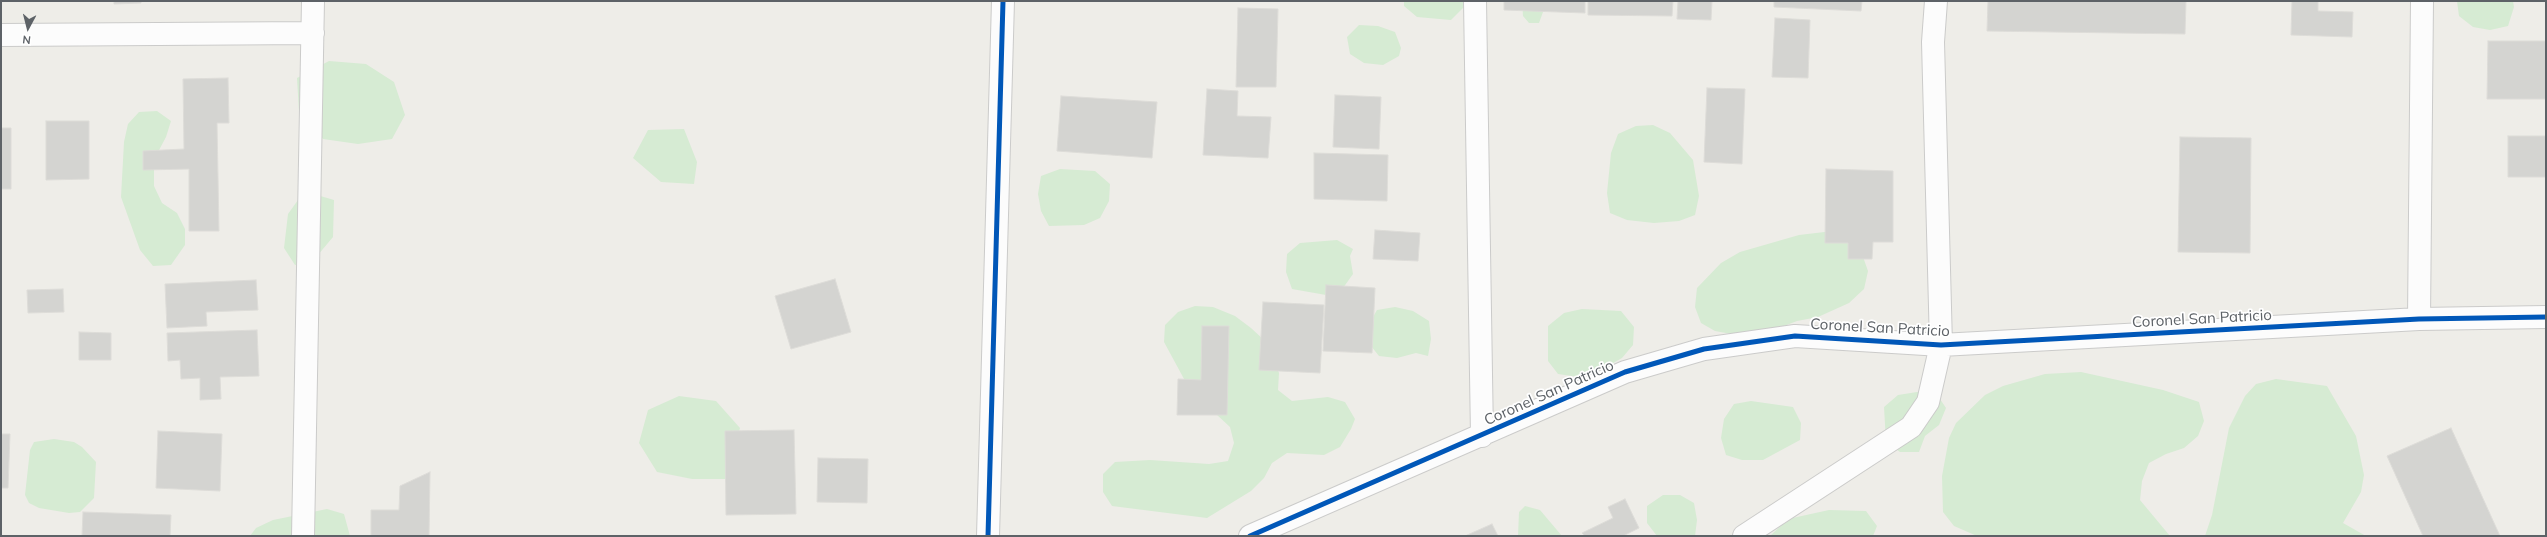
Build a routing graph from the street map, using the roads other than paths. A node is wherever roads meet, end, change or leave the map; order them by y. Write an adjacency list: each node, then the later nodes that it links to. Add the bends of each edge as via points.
1 (313, 1): 6 (street)
2 (1003, 1): 13 (street)
3 (1475, 1): 11 (street)
4 (1936, 1): 10 (street, via 1933,42)
5 (2422, 1): 9 (street)
6 (313, 33): 7 (street); 12 (street)
7 (1, 35)
8 (2546, 317): 9 (street, Coronel San Patricio)
9 (2418, 319): 10 (street, Coronel San Patricio)
10 (1941, 345): 11 (street, Coronel San Patricio, via 1796,336 1704,349 1625,372); 15 (street, via 1928,402 1911,427)
11 (1482, 436): 14 (street, Coronel San Patricio)
12 (303, 536)
13 (988, 536)
14 (1250, 536)
15 (1744, 536)

